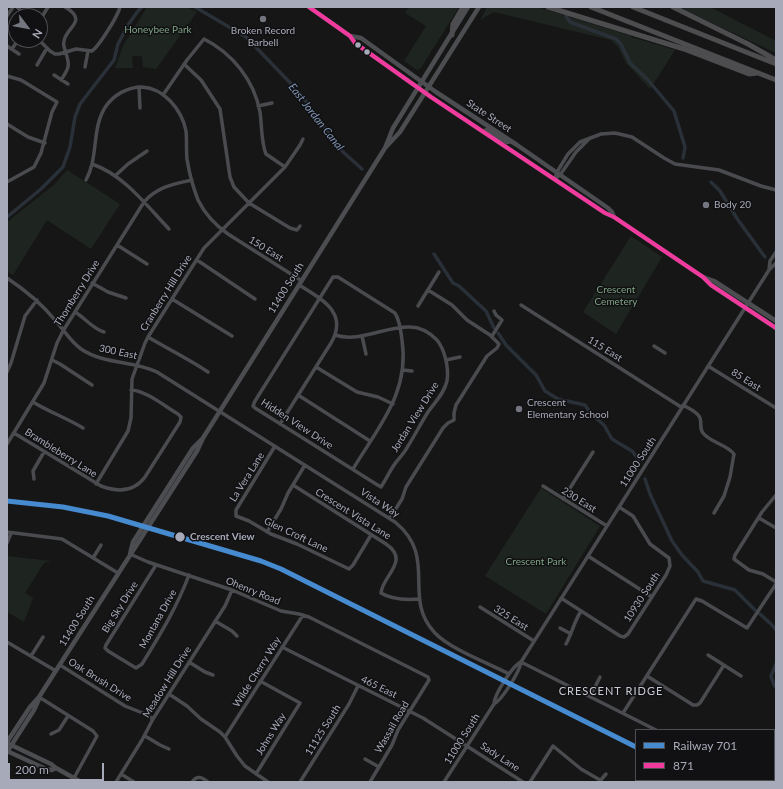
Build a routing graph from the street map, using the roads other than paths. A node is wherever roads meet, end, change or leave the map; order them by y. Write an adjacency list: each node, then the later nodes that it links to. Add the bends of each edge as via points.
1 (13, 7): 12 (street)
2 (65, 7): 19 (street, via 72,12 75,20 64,39)
3 (120, 7): 18 (street, via 100,43)
4 (309, 7): 14 (main road, State Street)
5 (463, 7): 13 (highway, via 454,21)
6 (468, 7): 13 (main road, 11400 South)
7 (479, 7): 34 (main road, 11400 South)
8 (548, 7): 26 (highway, via 695,53 749,74)
9 (591, 7): 26 (highway)
10 (633, 7): 23 (highway)
11 (673, 7): 21 (highway)
12 (7, 16)
13 (452, 35): 31 (main road, 11400 South)
14 (350, 36): 31 (main road, State Street, via 361,38); 35 (main road, State Street, via 355,43)
15 (7, 46): 17 (street)
16 (47, 48): 19 (street, via 55,54); 24 (street)
17 (12, 49): 20 (street)
18 (88, 51): 19 (street, via 76,49); 25 (street)
19 (66, 52): 29 (street, via 69,66)
20 (19, 54)
21 (776, 60)
22 (184, 64): 37 (street); 39 (street, via 204,39 217,46 239,68 253,90); 58 (street, via 201,80 219,106 231,180)
23 (776, 64)
24 (37, 65)
25 (85, 68)
26 (758, 73): 30 (highway)
27 (54, 75): 29 (street)
28 (7, 76): 45 (street, via 21,80 57,102)
29 (61, 80): 32 (street)
30 (776, 80)
31 (422, 82): 34 (main road, State Street); 35 (main road, 11400 South)
32 (68, 84)
33 (139, 87): 37 (street); 40 (street); 48 (street, via 122,92 105,107 99,122)
34 (429, 87): 36 (main road, 11400 South); 44 (main road, State Street)
35 (418, 88): 36 (main road, State Street); 46 (main road, 11400 South, via 393,128)
36 (425, 93): 42 (main road, State Street); 46 (main road, 11400 South, via 398,135)
37 (163, 95): 54 (street, via 177,109 184,123)
38 (272, 103): 39 (street)
39 (258, 106): 49 (street, via 266,154)
40 (140, 108)
41 (7, 124): 45 (street, via 28,137)
42 (472, 124): 44 (main road, via 507,142); 52 (main road, State Street)
43 (302, 138): 49 (street, Cranberry Hill Drive)
44 (511, 141): 50 (main road, State Street)
45 (45, 143): 55 (street, via 34,167)
46 (385, 148): 72 (main road, 11400 South)
47 (147, 151): 51 (street)
48 (92, 164): 51 (street); 53 (street)
49 (285, 167): 58 (street, Cranberry Hill Drive)
50 (559, 173): 52 (street); 56 (street, via 571,150 580,142 605,133 624,134 675,164 714,169); 59 (main road, State Street, via 608,208)
51 (115, 176): 57 (street)
52 (555, 179): 59 (main road, State Street)
53 (86, 180)
54 (192, 180): 57 (street, Thornberry Drive, via 163,187); 62 (street, 150 East, via 202,207)
55 (7, 182)
56 (776, 190)
57 (144, 202): 61 (street); 63 (street, Thornberry Drive)
58 (249, 203): 60 (street, via 292,229 297,230); 62 (street, Cranberry Hill Drive)
59 (614, 217): 81 (main road, State Street, via 703,277 709,284)
60 (300, 226)
61 (169, 229)
62 (222, 230): 65 (street, Cranberry Hill Drive); 72 (street, 150 East)
63 (116, 245): 67 (street); 71 (street, Thornberry Drive)
64 (776, 252): 68 (street, 11000 South, via 770,261)
65 (196, 260): 76 (street, Cranberry Hill Drive); 77 (street)
66 (776, 263): 68 (street, 11000 South)
67 (147, 264)
68 (769, 270): 81 (street, 11000 South)
69 (439, 272): 73 (street)
70 (7, 278): 78 (street, 300 East)
71 (92, 283): 74 (street); 83 (street, Thornberry Drive)
72 (300, 283): 75 (street, 150 East); 114 (main road, 11400 South)
73 (428, 290): 80 (street); 92 (street)
74 (126, 298)
75 (320, 298): 85 (street, Hidden View Drive, via 334,276 338,277 392,310); 89 (street, 150 East, via 334,312 337,324); 115 (street, Hidden View Drive, via 253,406)
76 (172, 299): 90 (street); 93 (street, Cranberry Hill Drive)
77 (255, 299)
78 (37, 300): 87 (street, 300 East); 105 (street, via 25,316)
79 (521, 305): 112 (street, 115 East)
80 (418, 306)
81 (747, 306): 84 (main road, State Street); 86 (main road, State Street); 102 (street, 11000 South)
82 (494, 311): 92 (street, via 502,320)
83 (75, 312): 87 (street, Thornberry Drive); 88 (street, via 97,330)
84 (776, 321)
85 (400, 328): 91 (street, Jordan View Drive); 99 (street, Jordan View Drive, via 415,327 430,335 441,346); 103 (street)
86 (776, 328)
87 (63, 331): 98 (street, Thornberry Drive); 100 (street, 300 East, via 79,348 96,357 113,362)
88 (104, 332)
89 (335, 335): 91 (street, Jordan View Drive); 101 (street)
90 (232, 336)
91 (362, 336): 96 (street)
92 (492, 336): 135 (street, via 498,342 498,346 487,356 456,405 454,420 443,428)
93 (148, 337): 100 (street, Cranberry Hill Drive); 106 (street)
94 (654, 346): 95 (street)
95 (665, 353)
96 (366, 354)
97 (460, 356): 99 (street)
98 (52, 360): 107 (street); 110 (street, Thornberry Drive, via 44,383)
99 (446, 360): 129 (street, Jordan View Drive, via 447,375 443,391)
100 (137, 364): 108 (street, Cranberry Hill Drive); 114 (street, 300 East, via 157,372)
101 (316, 366): 109 (street); 111 (street, via 358,392)
102 (708, 366): 112 (street, 11000 South); 113 (street, 85 East)
103 (403, 370): 104 (street); 111 (street)
104 (412, 371)
105 (7, 372)
106 (208, 372)
107 (92, 385)
108 (131, 390): 126 (street, Cranberry Hill Drive, via 131,418 128,431); 126 (street, Brambleberry Lane, via 144,393 178,414 181,417 180,422 138,485 120,490)
109 (298, 395): 115 (street); 118 (street)
110 (33, 402): 116 (street); 117 (street, Thornberry Drive)
111 (393, 404): 118 (street)
112 (682, 406): 132 (street, 11000 South); 133 (street, 115 East, via 699,416 704,434 734,454 724,496)
113 (776, 408)
114 (220, 411): 120 (street, Vista Way); 144 (main road, 11400 South)
115 (280, 424): 124 (street, Hidden View Drive)
116 (83, 428)
117 (14, 433): 119 (street, Thornberry Drive); 121 (street, Brambleberry Lane)
118 (370, 441): 124 (street)
119 (7, 444)
120 (275, 446): 123 (street, Vista Way); 134 (street, La Vera Lane, via 236,510)
121 (44, 452): 125 (street, via 34,471); 126 (street, Brambleberry Lane)
122 (593, 452): 131 (street)
123 (305, 465): 127 (street); 135 (street, Vista Way)
124 (353, 469): 129 (street, Hidden View Drive)
125 (34, 479)
126 (96, 484)
127 (292, 485): 140 (street); 141 (street, Crescent Vista Lane)
128 (543, 486): 131 (street, 230 East)
129 (381, 487)
130 (776, 495): 136 (street)
131 (563, 499): 137 (street, 230 East)
132 (619, 507): 137 (street, 11000 South); 152 (street, 10930 South, via 633,516 652,546 669,558 668,572)
133 (714, 513)
134 (236, 516): 140 (street, Glen Croft Lane)
135 (390, 518): 154 (street, Vista Way, via 411,539 416,551 419,566)
136 (759, 518): 138 (street); 150 (street, via 734,559 749,570 763,574)
137 (607, 526): 145 (street, 11000 South)
138 (776, 528)
139 (9, 532): 142 (street); 146 (street, via 59,538)
140 (267, 532): 141 (street, Glen Croft Lane, via 349,569)
141 (371, 535): 154 (street, Crescent Vista Lane, via 389,546 395,555 396,563 381,593 394,598)
142 (7, 543)
143 (101, 545): 146 (street)
144 (130, 554): 147 (street, Ohenry Road); 148 (main road, 11400 South)
145 (588, 556): 152 (street); 153 (street, 11000 South)
146 (93, 558): 148 (street)
147 (156, 565): 149 (street, Ohenry Road); 173 (street, Big Sky Drive, via 106,645 108,651)
148 (118, 574): 171 (main road, 11400 South)
149 (189, 575): 151 (street, Ohenry Road); 173 (street, Montana Drive, via 172,615 142,664)
150 (776, 583): 177 (street, via 748,628 696,599)
151 (232, 590): 157 (street, Ohenry Road, via 282,611); 158 (street, Meadow Hill Drive)
152 (652, 597): 156 (street, 10930 South, via 624,637)
153 (561, 598): 156 (street); 163 (street, 11000 South)
154 (419, 600): 175 (street, Vista Way, via 422,614 441,639)
155 (480, 607): 163 (street, 325 East)
156 (581, 611): 160 (street)
157 (302, 615): 166 (street, Wilde Cherry Way); 180 (street, Ohenry Road, via 426,676)
158 (215, 621): 161 (street); 169 (street, Meadow Hill Drive)
159 (560, 628): 160 (street)
160 (571, 634): 165 (street)
161 (237, 636)
162 (43, 637): 168 (street)
163 (534, 641): 170 (street, 11000 South)
164 (7, 642): 168 (street)
165 (566, 644)
166 (282, 647): 181 (street, Wilde Cherry Way); 182 (street, 465 East)
167 (708, 655): 172 (street)
168 (31, 656): 174 (street)
169 (189, 662): 176 (street); 183 (street, Meadow Hill Drive)
170 (521, 662): 175 (street, 11000 South, via 516,664); 185 (street); 186 (street, 11000 South, via 498,702)
171 (60, 665): 174 (main road, 11400 South); 190 (street, Oak Brush Drive, via 125,706)
172 (724, 665): 177 (street, via 697,705 693,705); 178 (street)
173 (136, 668)
174 (56, 671): 184 (main road, 11400 South)
175 (509, 674): 186 (street, 11000 South, via 494,699)
176 (213, 675)
177 (647, 676): 188 (street)
178 (742, 676)
179 (600, 677): 185 (street)
180 (429, 680): 187 (street, Wassail Road)
181 (260, 682): 194 (street, Wilde Cherry Way); 203 (street, Johns Way, via 300,703)
182 (358, 686): 187 (street, 465 East); 213 (street, 11125 South)
183 (169, 694): 190 (street, Meadow Hill Drive); 194 (street)
184 (39, 697): 189 (street); 195 (main road, 11400 South, via 34,710)
185 (590, 697): 188 (street)
186 (494, 704): 196 (street, 11000 South)
187 (410, 711): 196 (street, 465 East); 200 (street, Wassail Road)
188 (623, 713): 191 (street)
189 (68, 716): 192 (street, via 59,730); 205 (street, via 93,731 96,736)
190 (153, 719): 193 (street, Meadow Hill Drive)
191 (654, 729)
192 (51, 734)
193 (144, 736): 197 (street); 202 (street, Meadow Hill Drive)
194 (225, 737): 203 (street, via 241,761)
195 (9, 743): 198 (main road, 11400 South); 201 (main road)
196 (467, 746): 215 (street, 11000 South); 216 (street, Sady Lane)
197 (169, 748)
198 (7, 752): 201 (main road, via 46,769)
199 (364, 759): 200 (street)
200 (379, 767): 214 (street, Wassail Road)
201 (56, 768): 205 (main road)
202 (121, 774): 208 (street, Meadow Hill Drive); 209 (street)
203 (256, 774): 212 (street)
204 (606, 774): 206 (street)
205 (74, 778): 207 (main road)
206 (600, 781): 217 (street, via 553,746)
207 (81, 782)
208 (116, 782)
209 (134, 782)
210 (192, 782): 211 (street, via 197,777)
211 (208, 782)
212 (268, 782)
213 (300, 782)
214 (370, 782)
215 (444, 782)
216 (523, 782)
217 (530, 782)

